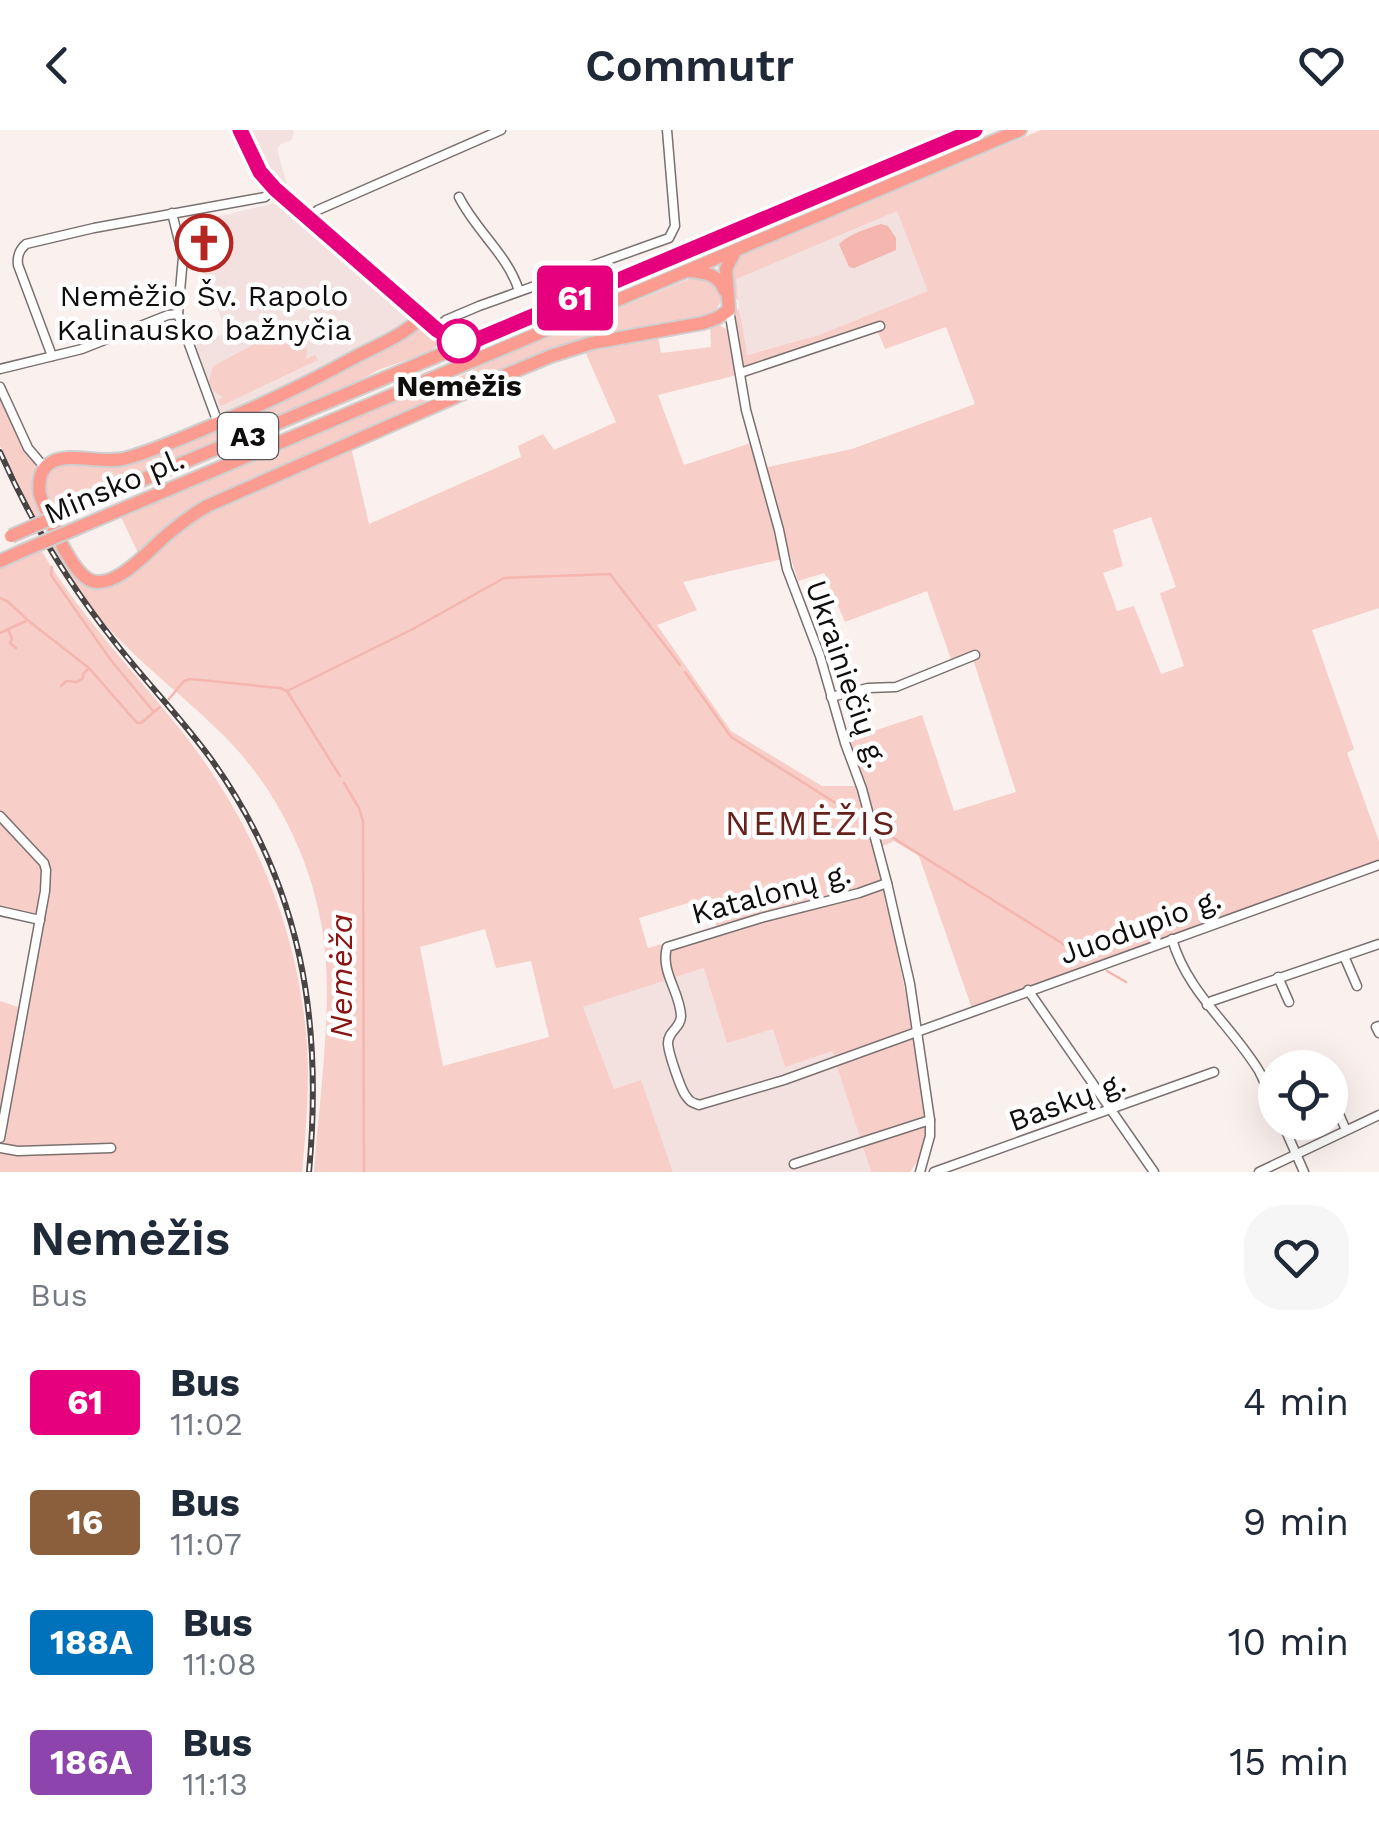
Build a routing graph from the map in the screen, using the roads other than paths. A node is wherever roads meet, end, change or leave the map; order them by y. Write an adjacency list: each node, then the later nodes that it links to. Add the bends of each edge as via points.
1 (240, 130): 6 (main road)
2 (501, 130): 9 (street)
3 (667, 130): 12 (street, via 672,235)
4 (975, 130): 19 (highway, Minsko pl. / A3)
5 (1020, 130): 10 (highway, Minsko pl. / A3)
6 (275, 189): 8 (street, via 266,197); 9 (main road)
7 (460, 197): 12 (street)
8 (172, 213): 15 (street, via 182,257); 20 (street, via 20,249 18,266)
9 (308, 218): 16 (main road)
10 (734, 251): 11 (highway, Minsko pl. / A3); 13 (highway)
11 (688, 271): 13 (highway, via 713,275); 28 (highway, Minsko pl. / A3, bridge)
12 (520, 291): 18 (street)
13 (726, 294): 14 (highway)
14 (728, 310): 23 (street, Ukrainiečių g.); 26 (highway, via 703,323 592,343 503,376 207,506 104,582 85,577 66,551 40,495)
15 (178, 314): 20 (street); 25 (street)
16 (422, 317): 18 (highway); 25 (highway, via 310,382)
17 (880, 326): 23 (street)
18 (436, 330): 19 (highway); 21 (highway, via 438,347)
19 (471, 342): 21 (highway, Minsko pl. / A3)
20 (52, 356): 22 (street)
21 (429, 360): 27 (highway, Minsko pl. / A3, bridge)
22 (0, 368)
23 (740, 373): 30 (street, Ukrainiečių g., via 787,570)
24 (0, 387): 26 (street)
25 (218, 424): 26 (highway, via 125,459 62,459)
26 (44, 468)
27 (6, 538)
28 (0, 560)
29 (975, 655): 30 (street, via 896,687)
30 (831, 696): 33 (street, Ukrainiečių g.)
31 (0, 816): 35 (street, via 44,863)
32 (1379, 865): 36 (street, Juodupio g.)
33 (887, 883): 38 (street, Katalonų g.); 45 (street, Ukrainiečių g.)
34 (0, 911): 35 (street)
35 (40, 920): 52 (street)
36 (1172, 938): 42 (street, Juodupio g.); 44 (street, via 1181,966)
37 (1379, 944): 39 (street)
38 (667, 946): 45 (street, Juodupio g., via 665,967 682,1019 668,1043 683,1094 696,1104)
39 (1344, 956): 40 (street); 41 (street)
40 (1278, 977): 43 (street); 44 (street)
41 (1358, 986)
42 (1028, 990): 45 (street, Juodupio g.); 48 (street)
43 (1289, 1002)
44 (1207, 1004): 46 (street)
45 (918, 1033): 50 (street, Ukrainiečių g.)
46 (1258, 1070)
47 (1214, 1072): 48 (street, Baskų g.)
48 (1109, 1109): 60 (street, Baskų g.); 61 (street)
49 (1379, 1115): 51 (street)
50 (930, 1120): 58 (street); 59 (street, Ukrainiečių g.)
51 (1348, 1129)
52 (0, 1138)
53 (1290, 1140): 57 (street)
54 (1325, 1140): 57 (street)
55 (0, 1148): 56 (street)
56 (110, 1148)
57 (1296, 1154): 62 (street); 63 (street)
58 (794, 1164)
59 (918, 1170): 60 (street, Baskų g.)
60 (933, 1172)
61 (1154, 1172)
62 (1259, 1172)
63 (1304, 1172)

